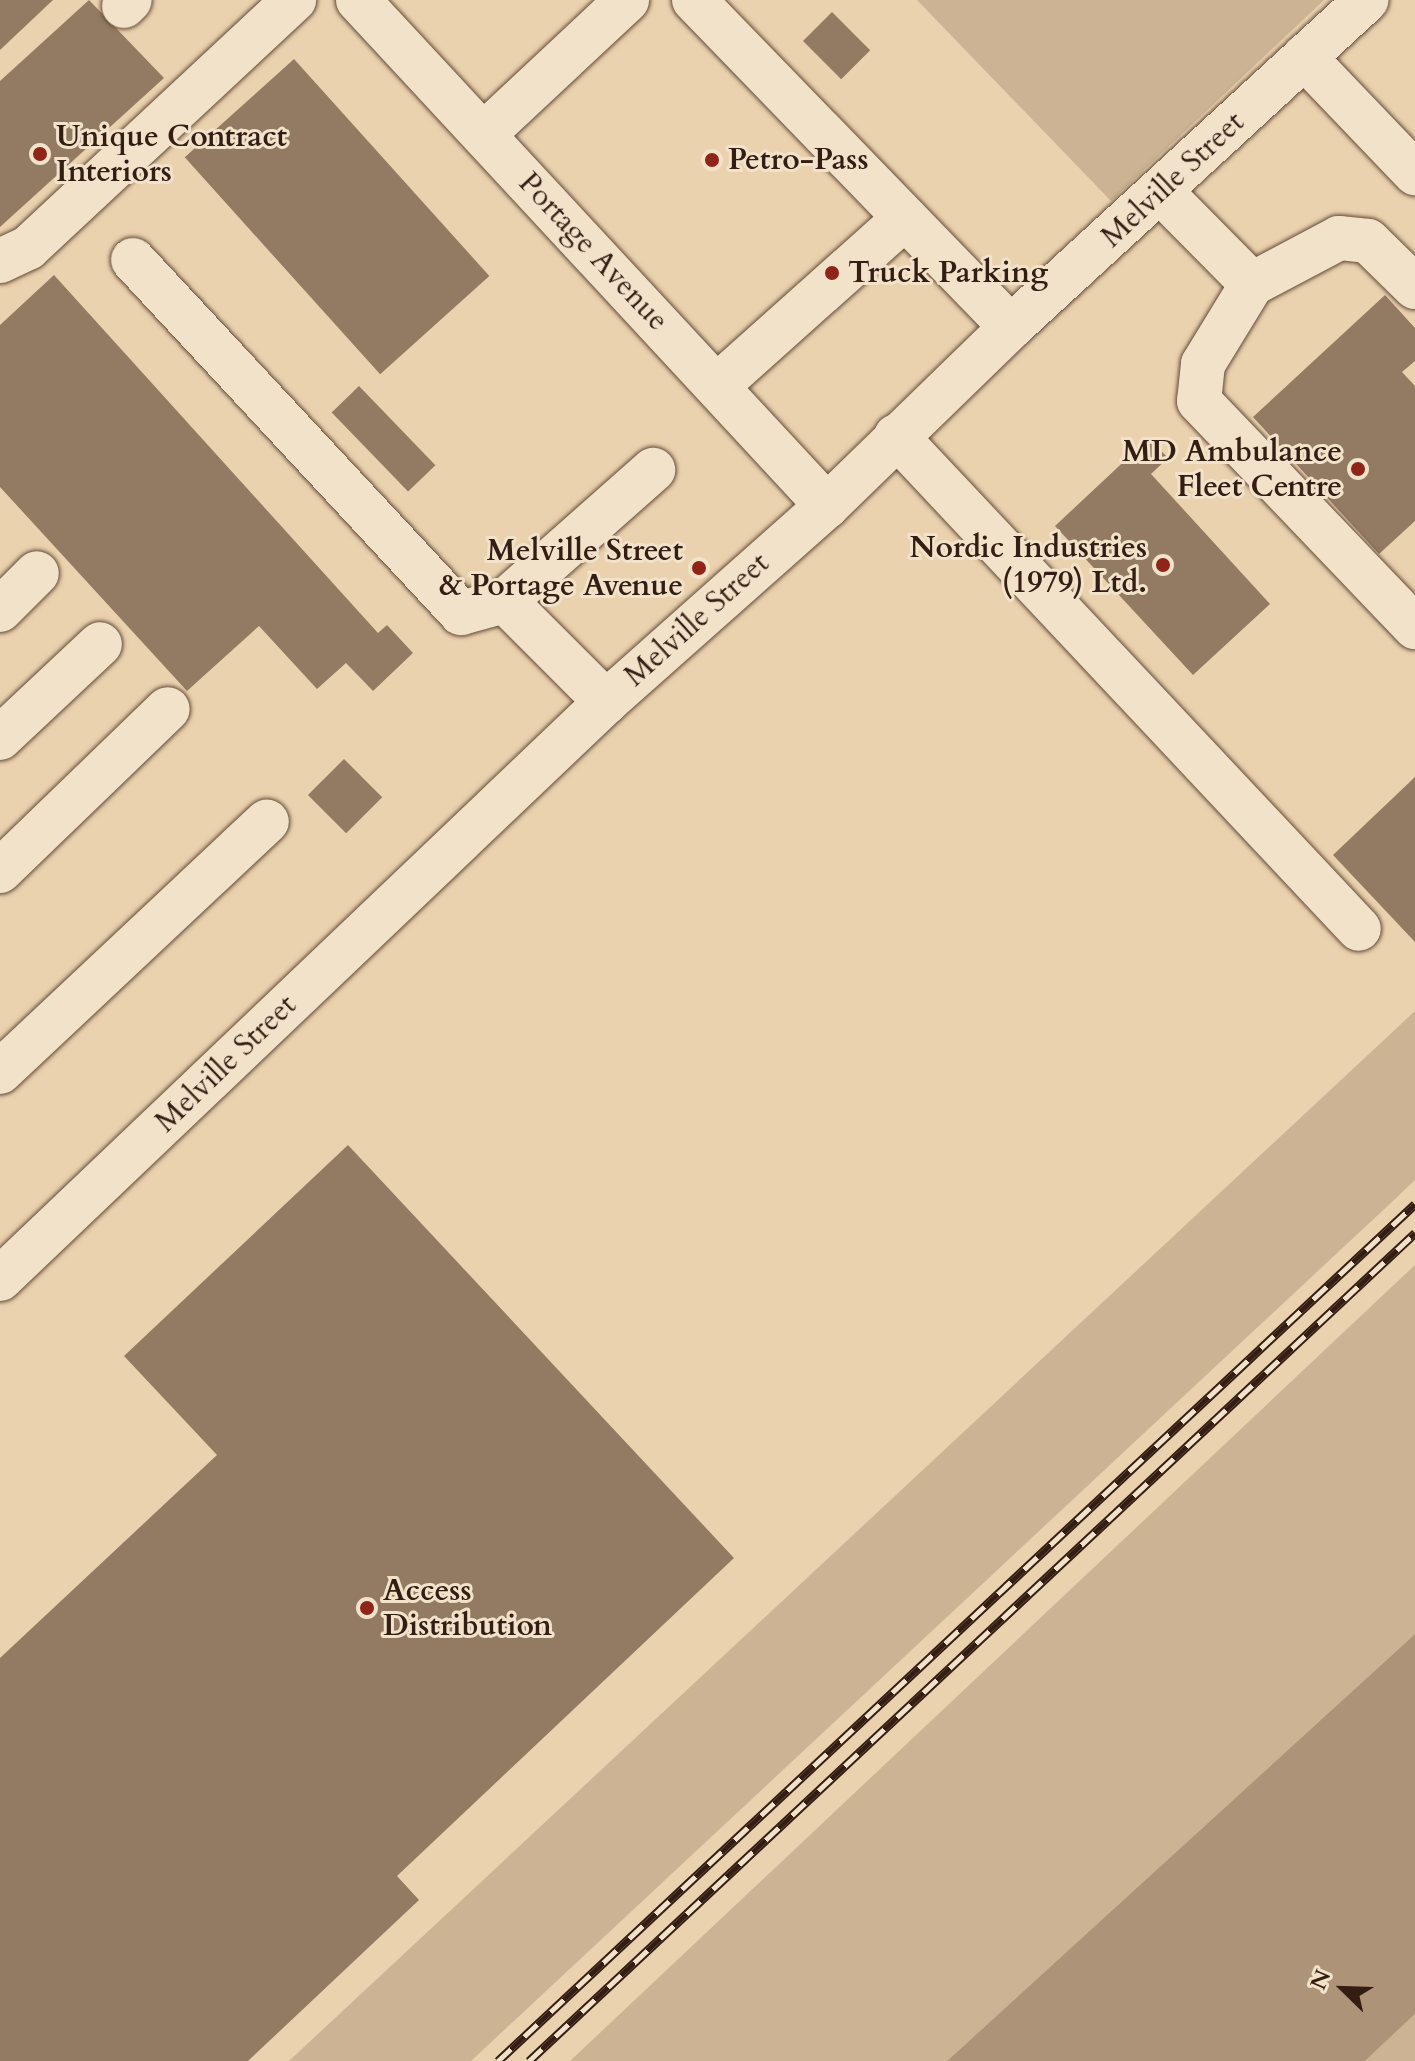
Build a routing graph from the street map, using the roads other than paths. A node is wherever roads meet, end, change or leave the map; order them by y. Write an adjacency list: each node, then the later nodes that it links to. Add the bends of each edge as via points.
1 (358, 0): 7 (street, Portage Avenue)
2 (627, 0): 7 (street)
3 (694, 0): 10 (street)
4 (1366, 0): 6 (street, Melville Street)
5 (275, 6): 12 (street, via 28,248)
6 (1304, 57): 8 (street); 9 (street, Melville Street)
7 (484, 134): 16 (street, Portage Avenue)
8 (1411, 161)
9 (1161, 192): 13 (street); 15 (street, Melville Street)
10 (905, 218): 15 (street); 16 (street)
11 (133, 260): 21 (street, via 461,613)
12 (0, 261)
13 (1252, 284): 14 (street, via 1339,238 1368,241); 23 (street, via 1203,364 1199,401)
14 (1415, 287)
15 (1011, 327): 17 (street, Melville Street)
16 (717, 386): 19 (street, Portage Avenue)
17 (896, 436): 19 (street, Melville Street); 30 (street)
18 (653, 470): 21 (street)
19 (827, 506): 25 (street, Melville Street)
20 (37, 573): 22 (street)
21 (505, 601): 25 (street)
22 (0, 610)
23 (1415, 627)
24 (100, 644): 27 (street)
25 (606, 702): 32 (street, Melville Street)
26 (168, 709): 29 (street)
27 (0, 738)
28 (267, 821): 31 (street)
29 (0, 871)
30 (1359, 929)
31 (0, 1072)
32 (0, 1279)

